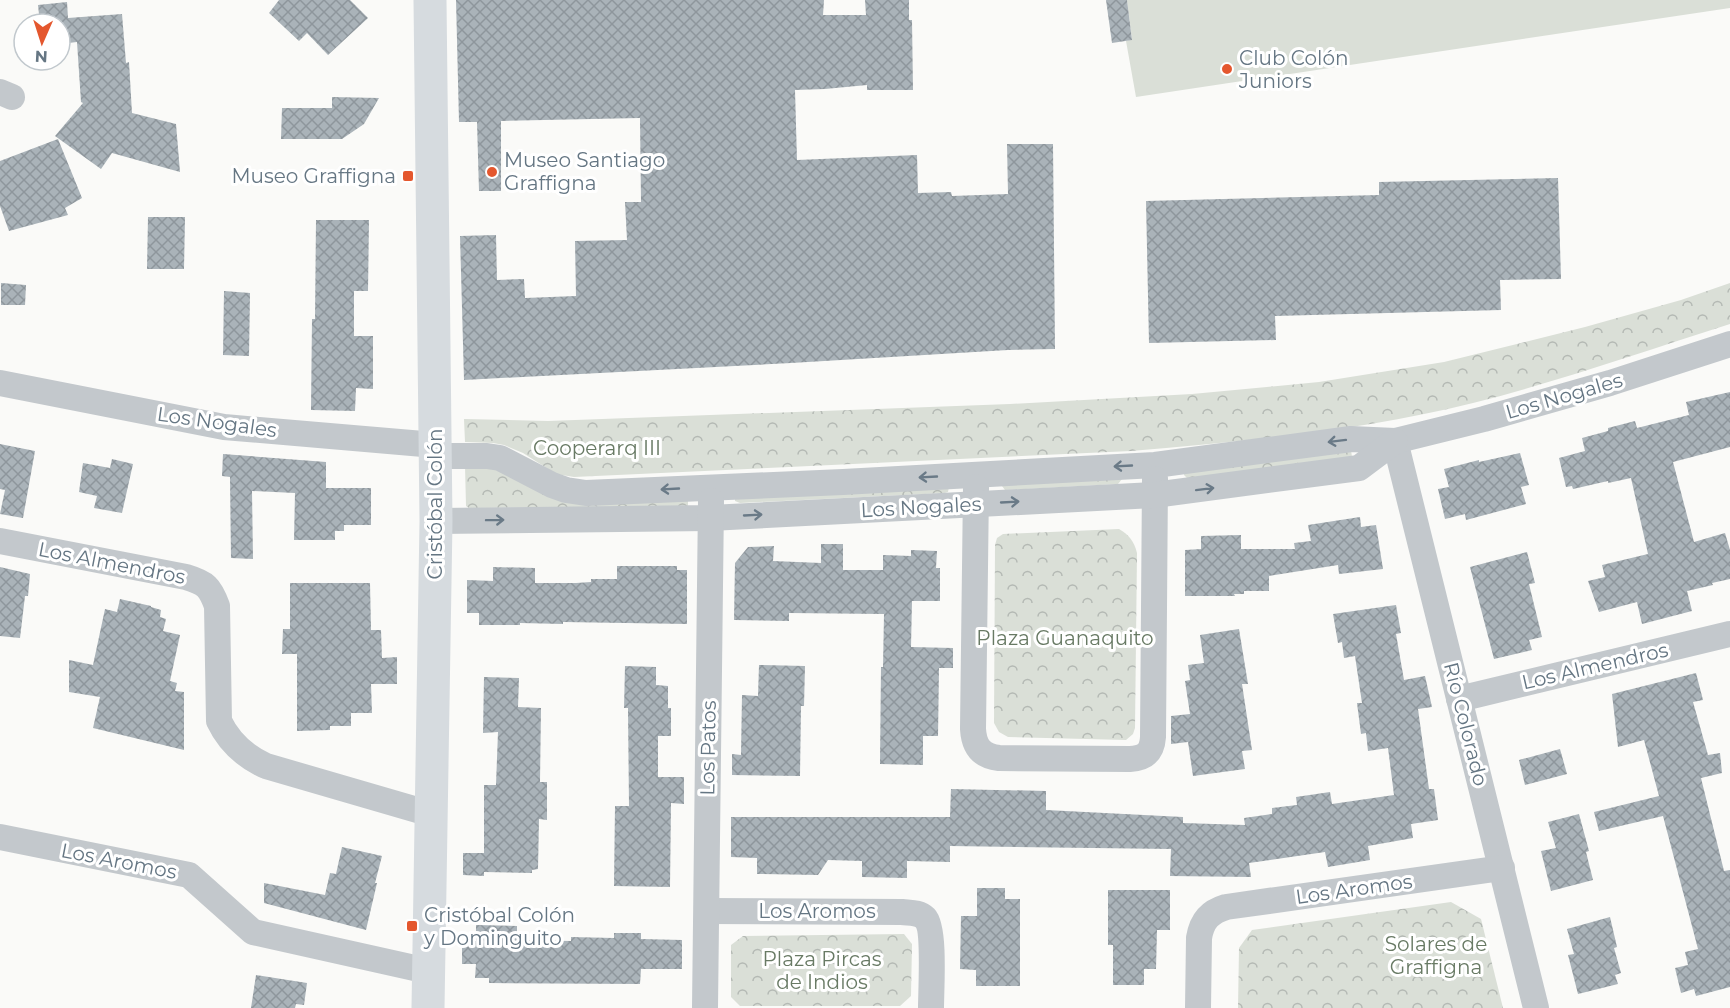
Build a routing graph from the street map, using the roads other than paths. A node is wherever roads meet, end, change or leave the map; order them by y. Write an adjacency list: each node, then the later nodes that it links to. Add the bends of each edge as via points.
1 (430, 0): 5 (street, Cristóbal Colón)
2 (1730, 344): 4 (street, Los Nogales, via 1610,383)
3 (0, 382): 5 (street, Los Nogales, via 224,427)
4 (1395, 441): 6 (street, Los Nogales, one-way to 6, via 1351,440); 9 (street, Los Nogales, one-way to 4, via 1359,468); 15 (street, Río Colorado)
5 (436, 450): 8 (street, Los Nogales, one-way to 5, via 586,493 552,485 500,458); 12 (street, Cristóbal Colón)
6 (1155, 465): 7 (street, Los Nogales, one-way to 7); 9 (street)
7 (977, 474): 8 (street, Los Nogales, one-way to 8); 10 (street)
8 (711, 487): 11 (street, Los Patos)
9 (1155, 495): 10 (street, Los Nogales, one-way to 9); 10 (street, via 1153,743 1143,758 1130,759 999,758 978,749 973,729)
10 (976, 504): 11 (street, Los Nogales, one-way to 10)
11 (710, 518): 12 (street, Los Nogales, one-way to 11); 19 (street, Los Patos)
12 (436, 521): 16 (street, Cristóbal Colón)
13 (0, 541): 16 (street, Los Almendros, via 199,581 211,591 216,606 219,721 233,744 266,766)
14 (1730, 634): 15 (street, Los Almendros)
15 (1459, 699): 18 (street, Río Colorado)
16 (431, 814): 20 (street, Cristóbal Colón)
17 (0, 837): 20 (street, Los Aromos, via 189,875 252,932)
18 (1502, 868): 24 (street, Los Aromos, via 1226,907 1208,916 1200,929); 25 (street, Río Colorado)
19 (707, 910): 22 (street, Los Patos); 23 (street, Los Aromos, via 920,914 931,932)
20 (428, 970): 21 (street, Cristóbal Colón)
21 (428, 1008)
22 (705, 1008)
23 (931, 1008)
24 (1198, 1008)
25 (1536, 1008)

